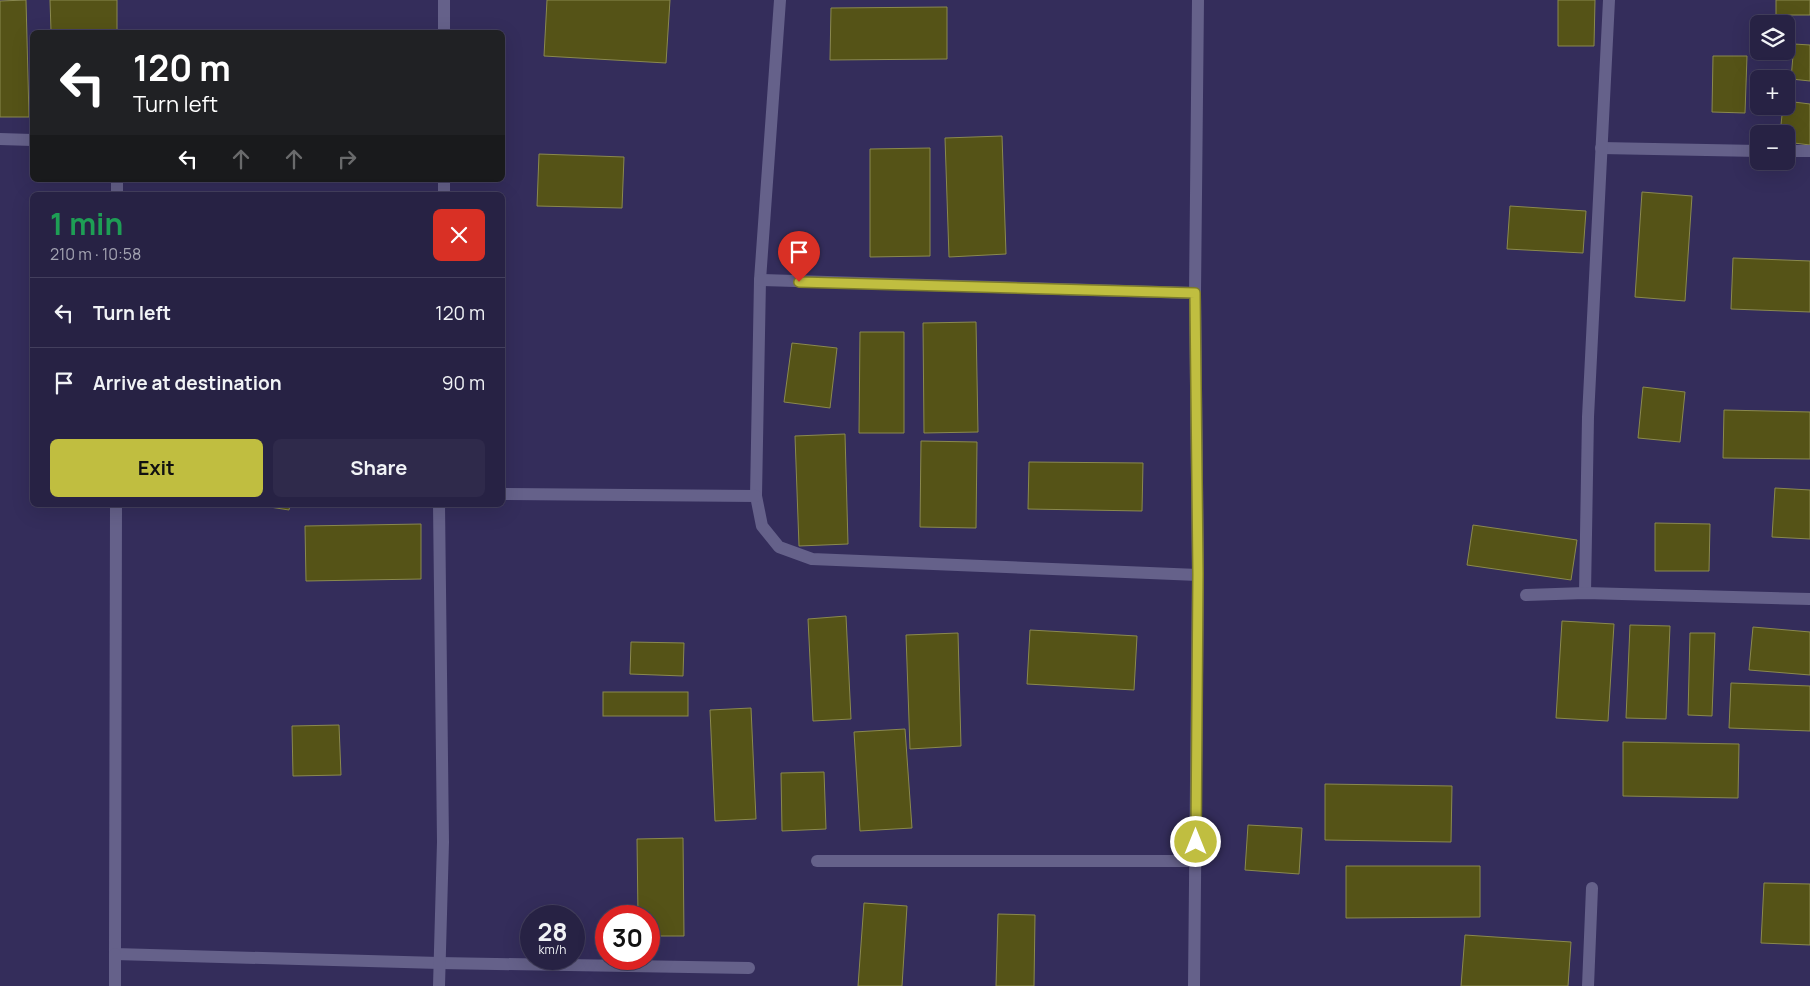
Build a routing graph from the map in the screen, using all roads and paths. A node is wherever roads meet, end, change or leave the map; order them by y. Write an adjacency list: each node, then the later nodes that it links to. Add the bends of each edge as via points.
1 (444, 0): 5 (street)
2 (780, 0): 12 (street)
3 (1198, 0): 13 (street)
4 (1609, 0): 8 (street)
5 (444, 30)
6 (0, 139): 7 (street)
7 (30, 140)
8 (1601, 148): 9 (street); 19 (street, via 1588,417)
9 (1750, 151)
10 (1795, 151): 11 (street)
11 (1810, 152)
12 (760, 280): 13 (street); 15 (street)
13 (1195, 293): 18 (street)
14 (505, 494): 15 (street)
15 (756, 496): 18 (street, via 762,526 779,548 812,559)
16 (116, 507): 25 (street)
17 (439, 507): 26 (street, via 443,842)
18 (1198, 574): 23 (street)
19 (1585, 593): 20 (street); 21 (street)
20 (1526, 595)
21 (1810, 599)
22 (816, 861): 23 (street)
23 (1196, 861): 30 (street)
24 (1592, 888): 31 (street)
25 (115, 954): 26 (street); 28 (street)
26 (439, 963): 27 (street); 29 (street)
27 (749, 968)
28 (115, 986)
29 (439, 986)
30 (1194, 986)
31 (1588, 986)

